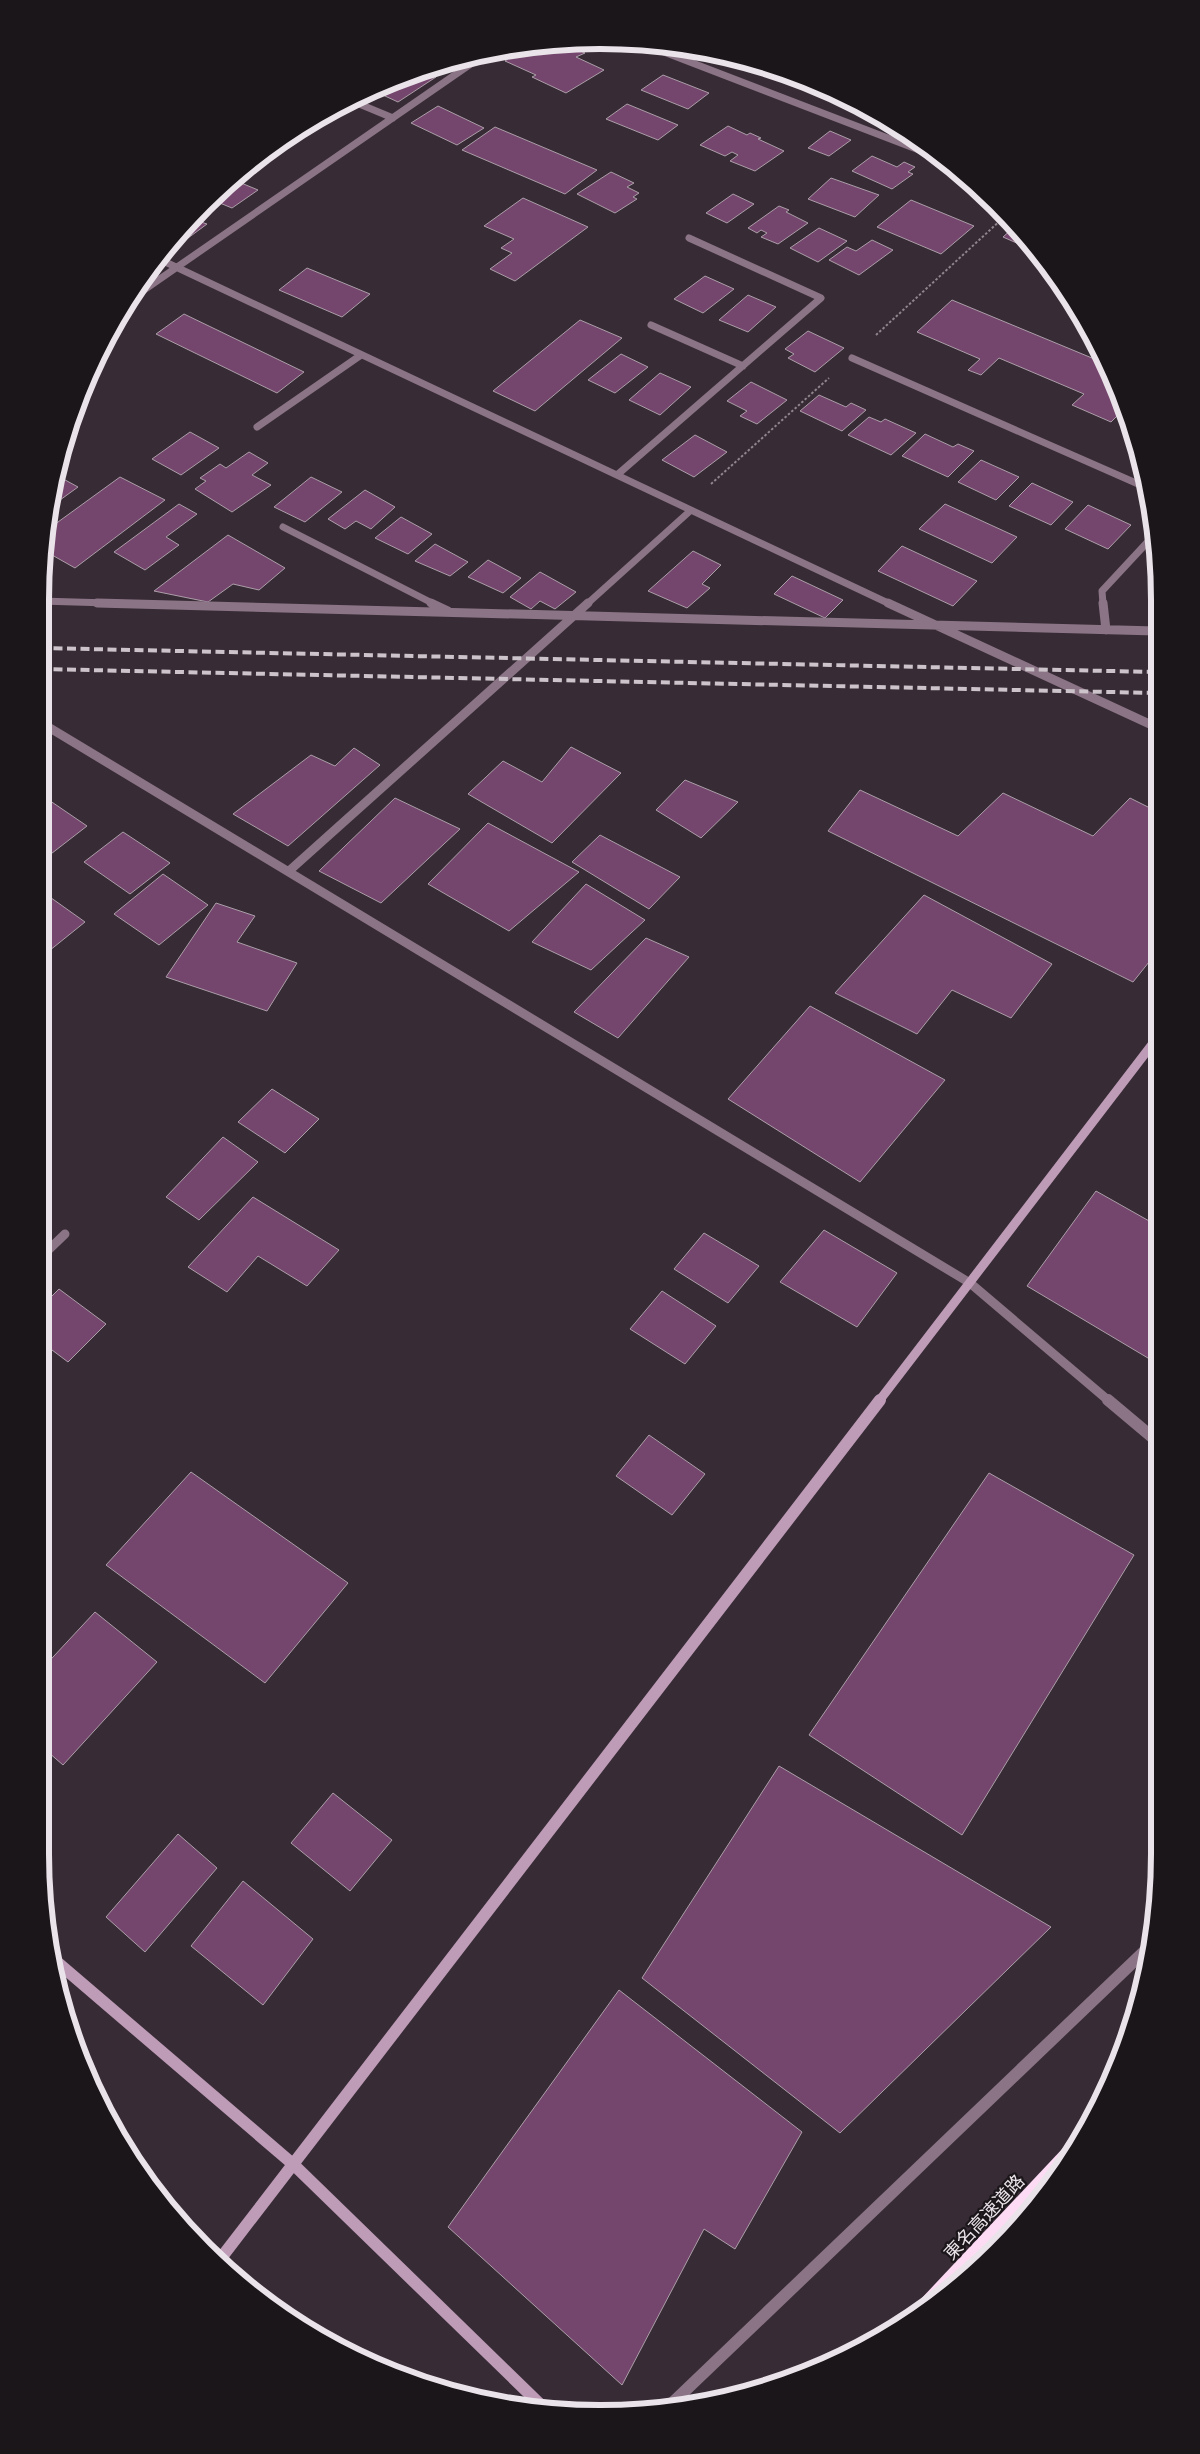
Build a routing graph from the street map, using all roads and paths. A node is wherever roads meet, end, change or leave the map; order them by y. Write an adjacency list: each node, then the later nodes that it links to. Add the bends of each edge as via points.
1 (665, 52): 5 (street)
2 (470, 65): 4 (street)
3 (360, 104): 4 (street)
4 (393, 118): 8 (street)
5 (916, 149)
6 (689, 238): 13 (street, via 821,298)
7 (165, 262): 8 (street)
8 (178, 268): 9 (street); 11 (street)
9 (145, 290)
10 (651, 326): 13 (street)
11 (361, 354): 14 (street); 15 (street)
12 (852, 358): 16 (street)
13 (743, 366): 15 (street)
14 (257, 427)
15 (617, 475): 17 (street)
16 (1139, 484)
17 (690, 511): 22 (street); 23 (street)
18 (283, 527): 21 (street)
19 (1148, 541): 24 (street, via 1102,591)
20 (49, 602): 21 (street)
21 (451, 612): 22 (street)
22 (574, 615): 23 (street); 28 (street)
23 (939, 625): 24 (street); 26 (street)
24 (1106, 630): 25 (street)
25 (1151, 631)
26 (1151, 725)
27 (49, 727): 28 (street)
28 (289, 871): 32 (street)
29 (1151, 1046): 32 (street)
30 (65, 1234): 31 (street)
31 (49, 1249)
32 (970, 1283): 33 (street); 36 (street)
33 (1151, 1436)
34 (1142, 1953): 40 (street)
35 (60, 1964): 36 (street)
36 (294, 2165): 38 (street); 41 (street)
37 (1036, 2191): 39 (highway, 東名高速道路)
38 (223, 2256)
39 (967, 2264)
40 (676, 2400)
41 (538, 2402)

